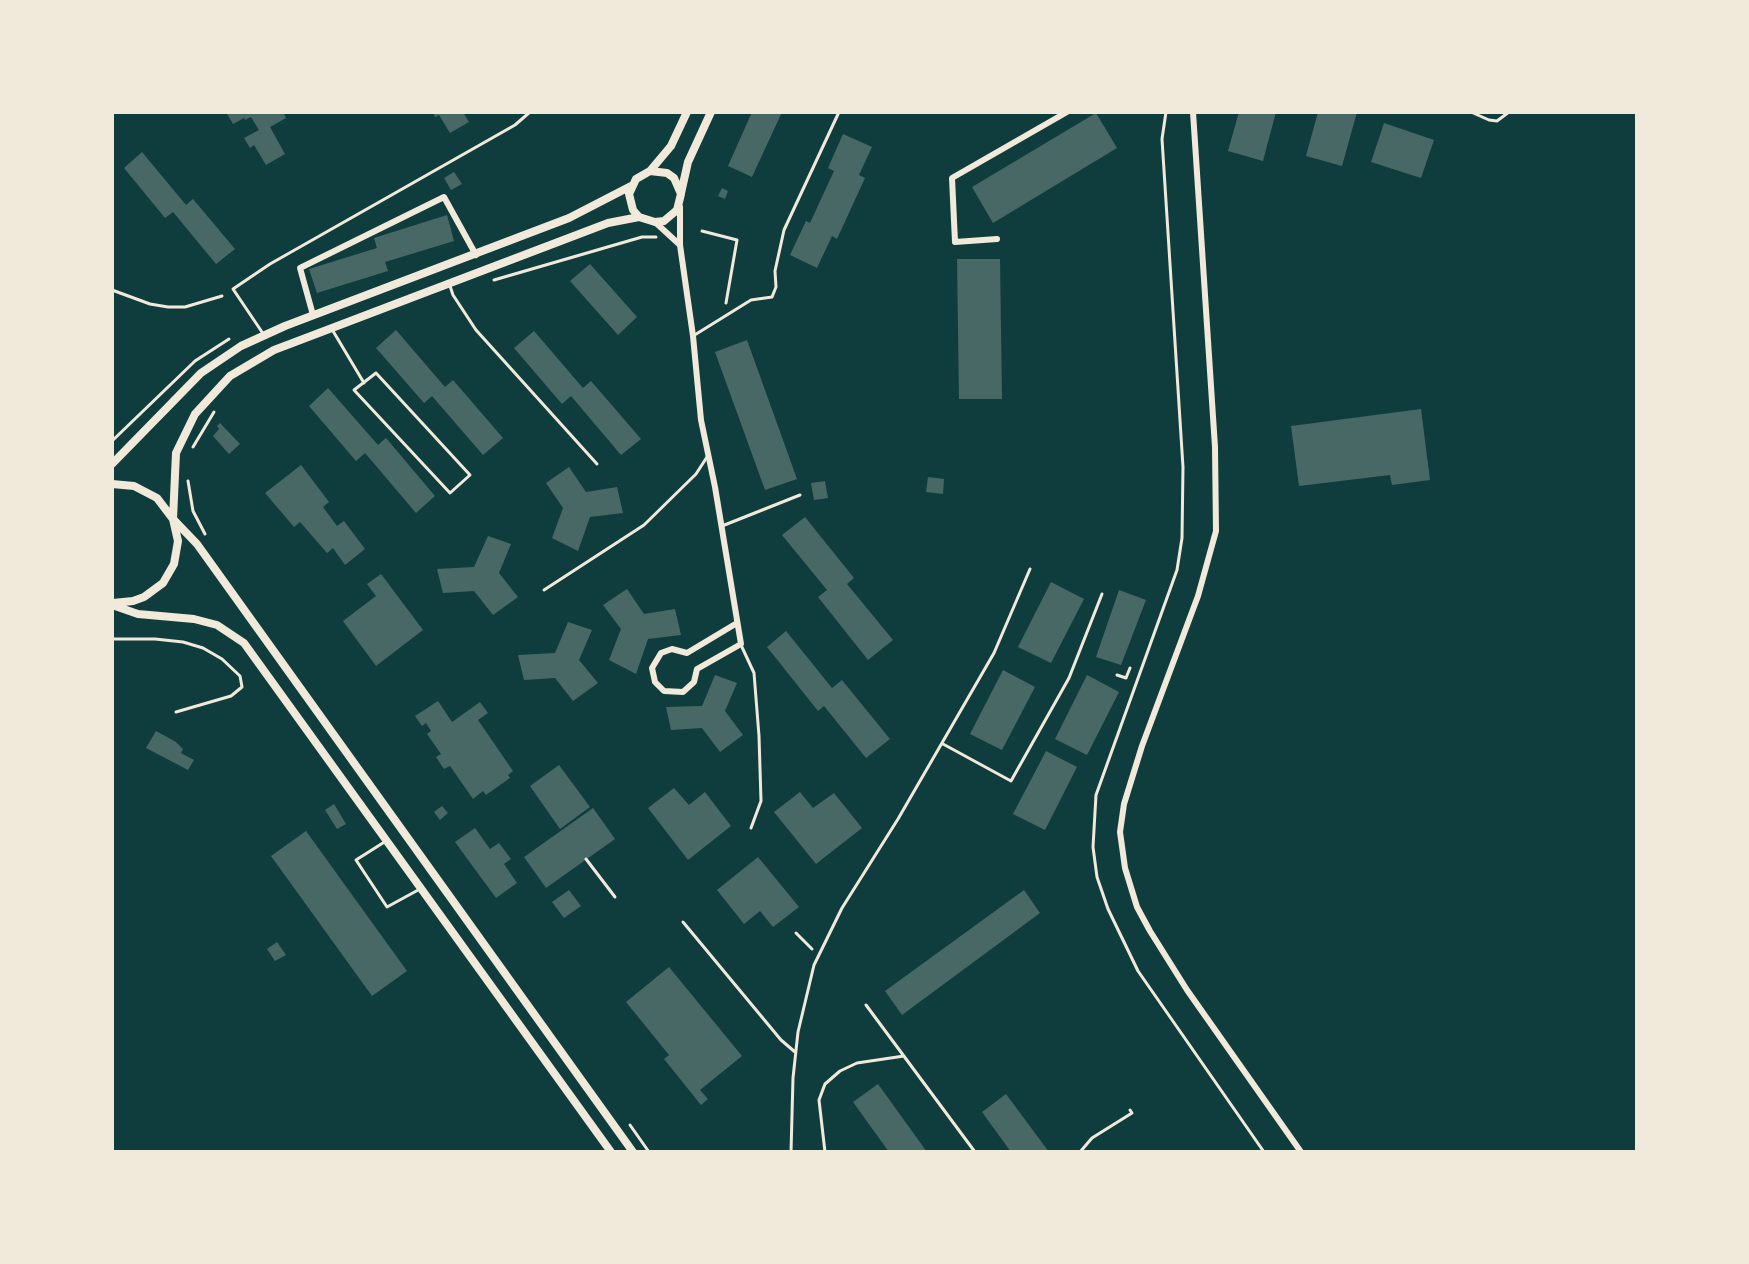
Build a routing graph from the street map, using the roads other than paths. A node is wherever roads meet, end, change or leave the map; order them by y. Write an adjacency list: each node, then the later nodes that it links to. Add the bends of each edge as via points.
1 (530, 112): 18 (lane, via 233,289)
2 (687, 112): 7 (street, via 671,146)
3 (711, 112): 9 (street, via 688,162)
4 (839, 112): 19 (lane, via 784,230 772,297 751,300)
5 (1067, 112): 12 (street, via 952,178 955,242)
6 (1193, 112): 49 (street, via 1216,531 1202,584 1142,746 1120,832 1137,907 1157,943)
7 (650, 171): 8 (street); 9 (street, via 674,178)
8 (631, 186): 10 (street, via 630,203); 14 (street, via 569,218)
9 (680, 198): 11 (street, via 671,217); 13 (street)
10 (639, 217): 11 (street); 15 (street, via 608,223)
11 (655, 222): 13 (street)
12 (997, 239)
13 (680, 245): 19 (street)
14 (476, 255): 16 (street); 16 (street, via 444,197 300,268)
15 (449, 283): 17 (street); 23 (lane, via 476,330)
16 (313, 315): 18 (street)
17 (332, 328): 20 (lane); 26 (street, via 250,362 213,392 176,453)
18 (264, 335): 22 (street, via 201,373)
19 (693, 336): 21 (street)
20 (364, 383): 20 (lane, via 354,390 450,493 470,475 376,373)
21 (708, 456): 27 (street); 29 (lane, via 644,525)
22 (112, 464)
23 (597, 464)
24 (112, 484): 26 (street, via 146,491)
25 (800, 495): 27 (lane)
26 (173, 519): 31 (street, via 177,552 163,583 133,601); 45 (street, via 197,544)
27 (721, 526): 32 (street)
28 (1030, 569): 36 (lane, via 994,653)
29 (544, 590)
30 (1102, 594): 36 (lane, via 1069,678 1011,781)
31 (112, 604): 38 (street, via 138,614 217,625 244,643)
32 (737, 623): 34 (street); 34 (street, via 687,653 661,653 652,675 664,691 683,692 694,682 697,669)
33 (112, 639): 35 (lane, via 203,648 240,676 242,687 231,696)
34 (741, 644): 37 (lane, via 754,673 759,736 761,801)
35 (176, 712)
36 (943, 744): 42 (lane, via 821,947)
37 (751, 828)
38 (386, 841): 39 (street); 39 (lane, via 356,860 387,907)
39 (420, 889): 44 (street)
40 (683, 922): 42 (lane)
41 (866, 1005): 43 (lane)
42 (795, 1053): 46 (lane)
43 (904, 1056): 47 (lane, via 857,1063 825,1084 819,1100); 48 (lane)
44 (611, 1152)
45 (633, 1152)
46 (791, 1152)
47 (825, 1152)
48 (975, 1152)
49 (1301, 1152)

